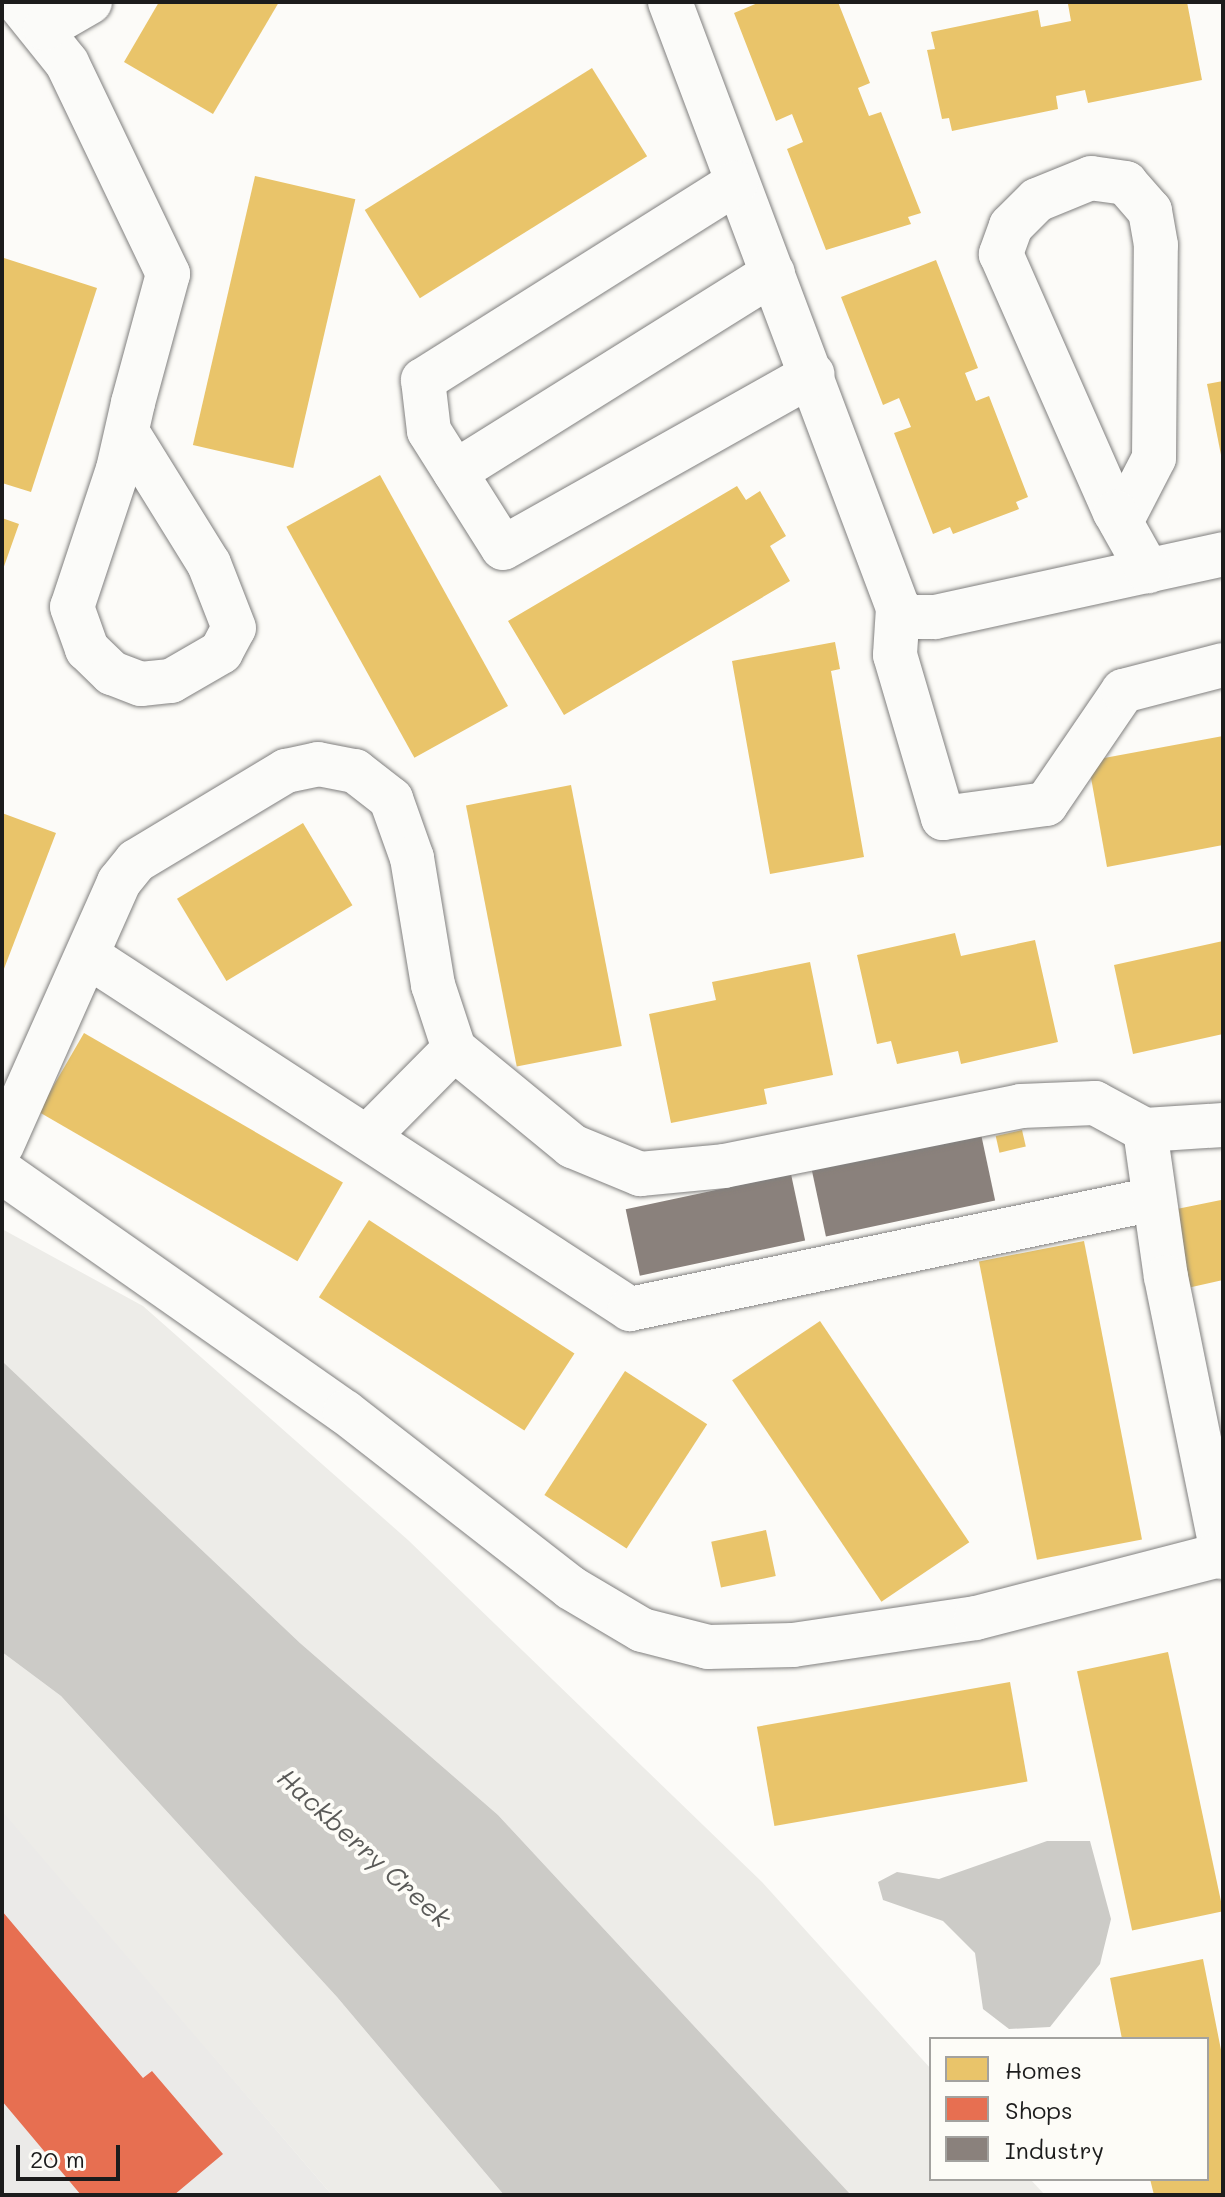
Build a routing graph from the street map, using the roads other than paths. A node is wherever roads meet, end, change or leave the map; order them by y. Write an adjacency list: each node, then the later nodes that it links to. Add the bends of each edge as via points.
1 (90, 2): 3 (lane)
2 (670, 2): 4 (lane)
3 (31, 15): 7 (lane, via 168,274)
4 (736, 183): 5 (lane); 8 (lane, via 423,380 429,431)
5 (773, 273): 6 (lane); 8 (lane)
6 (813, 374): 8 (lane, via 503,548); 12 (lane)
7 (127, 432): 7 (lane, via 72,607 87,649 112,673 141,684 171,681 221,652 234,628 209,564)
8 (455, 472)
9 (1121, 522): 9 (lane, via 1001,254 1011,226 1037,200 1091,178 1126,183 1150,211 1156,245 1154,458); 11 (lane)
10 (1223, 554): 11 (lane)
11 (1148, 571): 12 (lane, via 935,617 910,617)
12 (898, 608): 13 (lane, via 895,655 943,818 1046,804 1123,691)
13 (1223, 665)
14 (88, 956): 15 (lane, via 136,861 286,771 318,764 355,771 391,799 407,843 433,985); 18 (lane); 19 (lane)
15 (454, 1049): 17 (lane, via 572,1146 640,1174 724,1166 1021,1106 1095,1103); 18 (lane)
16 (1223, 1125): 17 (lane)
17 (1145, 1130): 21 (lane)
18 (370, 1134): 21 (lane, via 630,1309)
19 (2, 1145)
20 (2, 1172): 22 (lane, via 345,1412 571,1588 642,1630 708,1647 793,1645 976,1618)
21 (1154, 1199): 22 (lane)
22 (1223, 1555)

